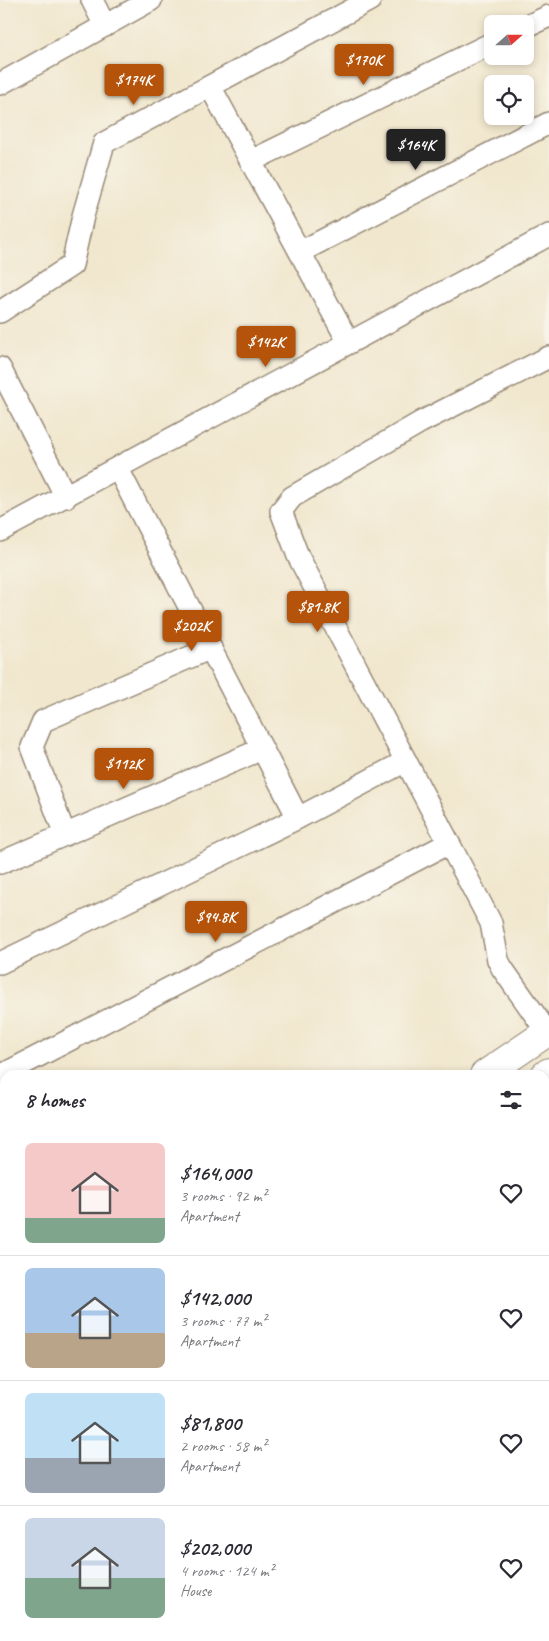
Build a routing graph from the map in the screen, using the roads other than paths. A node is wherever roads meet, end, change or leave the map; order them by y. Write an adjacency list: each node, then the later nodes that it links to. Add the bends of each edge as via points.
1 (92, 0): 6 (street)
2 (151, 0): 6 (street)
3 (370, 0): 9 (street)
4 (549, 16): 5 (street)
5 (534, 23)
6 (105, 26): 8 (street)
7 (484, 47): 11 (street)
8 (0, 84)
9 (210, 86): 11 (street); 14 (street, via 104,143 72,265)
10 (549, 123): 13 (street)
11 (251, 161): 13 (street)
12 (549, 235): 15 (street)
13 (300, 252): 15 (street)
14 (0, 312)
15 (349, 343): 18 (street)
16 (549, 357): 23 (street, via 421,422 292,497 281,511 298,556)
17 (0, 368): 19 (street)
18 (118, 469): 19 (street); 21 (street)
19 (66, 497): 20 (street)
20 (0, 531)
21 (211, 648): 22 (street); 25 (street, via 43,721 32,747)
22 (262, 748): 24 (street); 25 (street)
23 (406, 762): 24 (street); 26 (street)
24 (298, 818): 28 (street)
25 (65, 835): 27 (street)
26 (449, 843): 29 (street, via 491,923 502,968); 30 (street)
27 (0, 863)
28 (0, 963)
29 (548, 1032): 31 (street)
30 (12, 1070)
31 (491, 1070)

